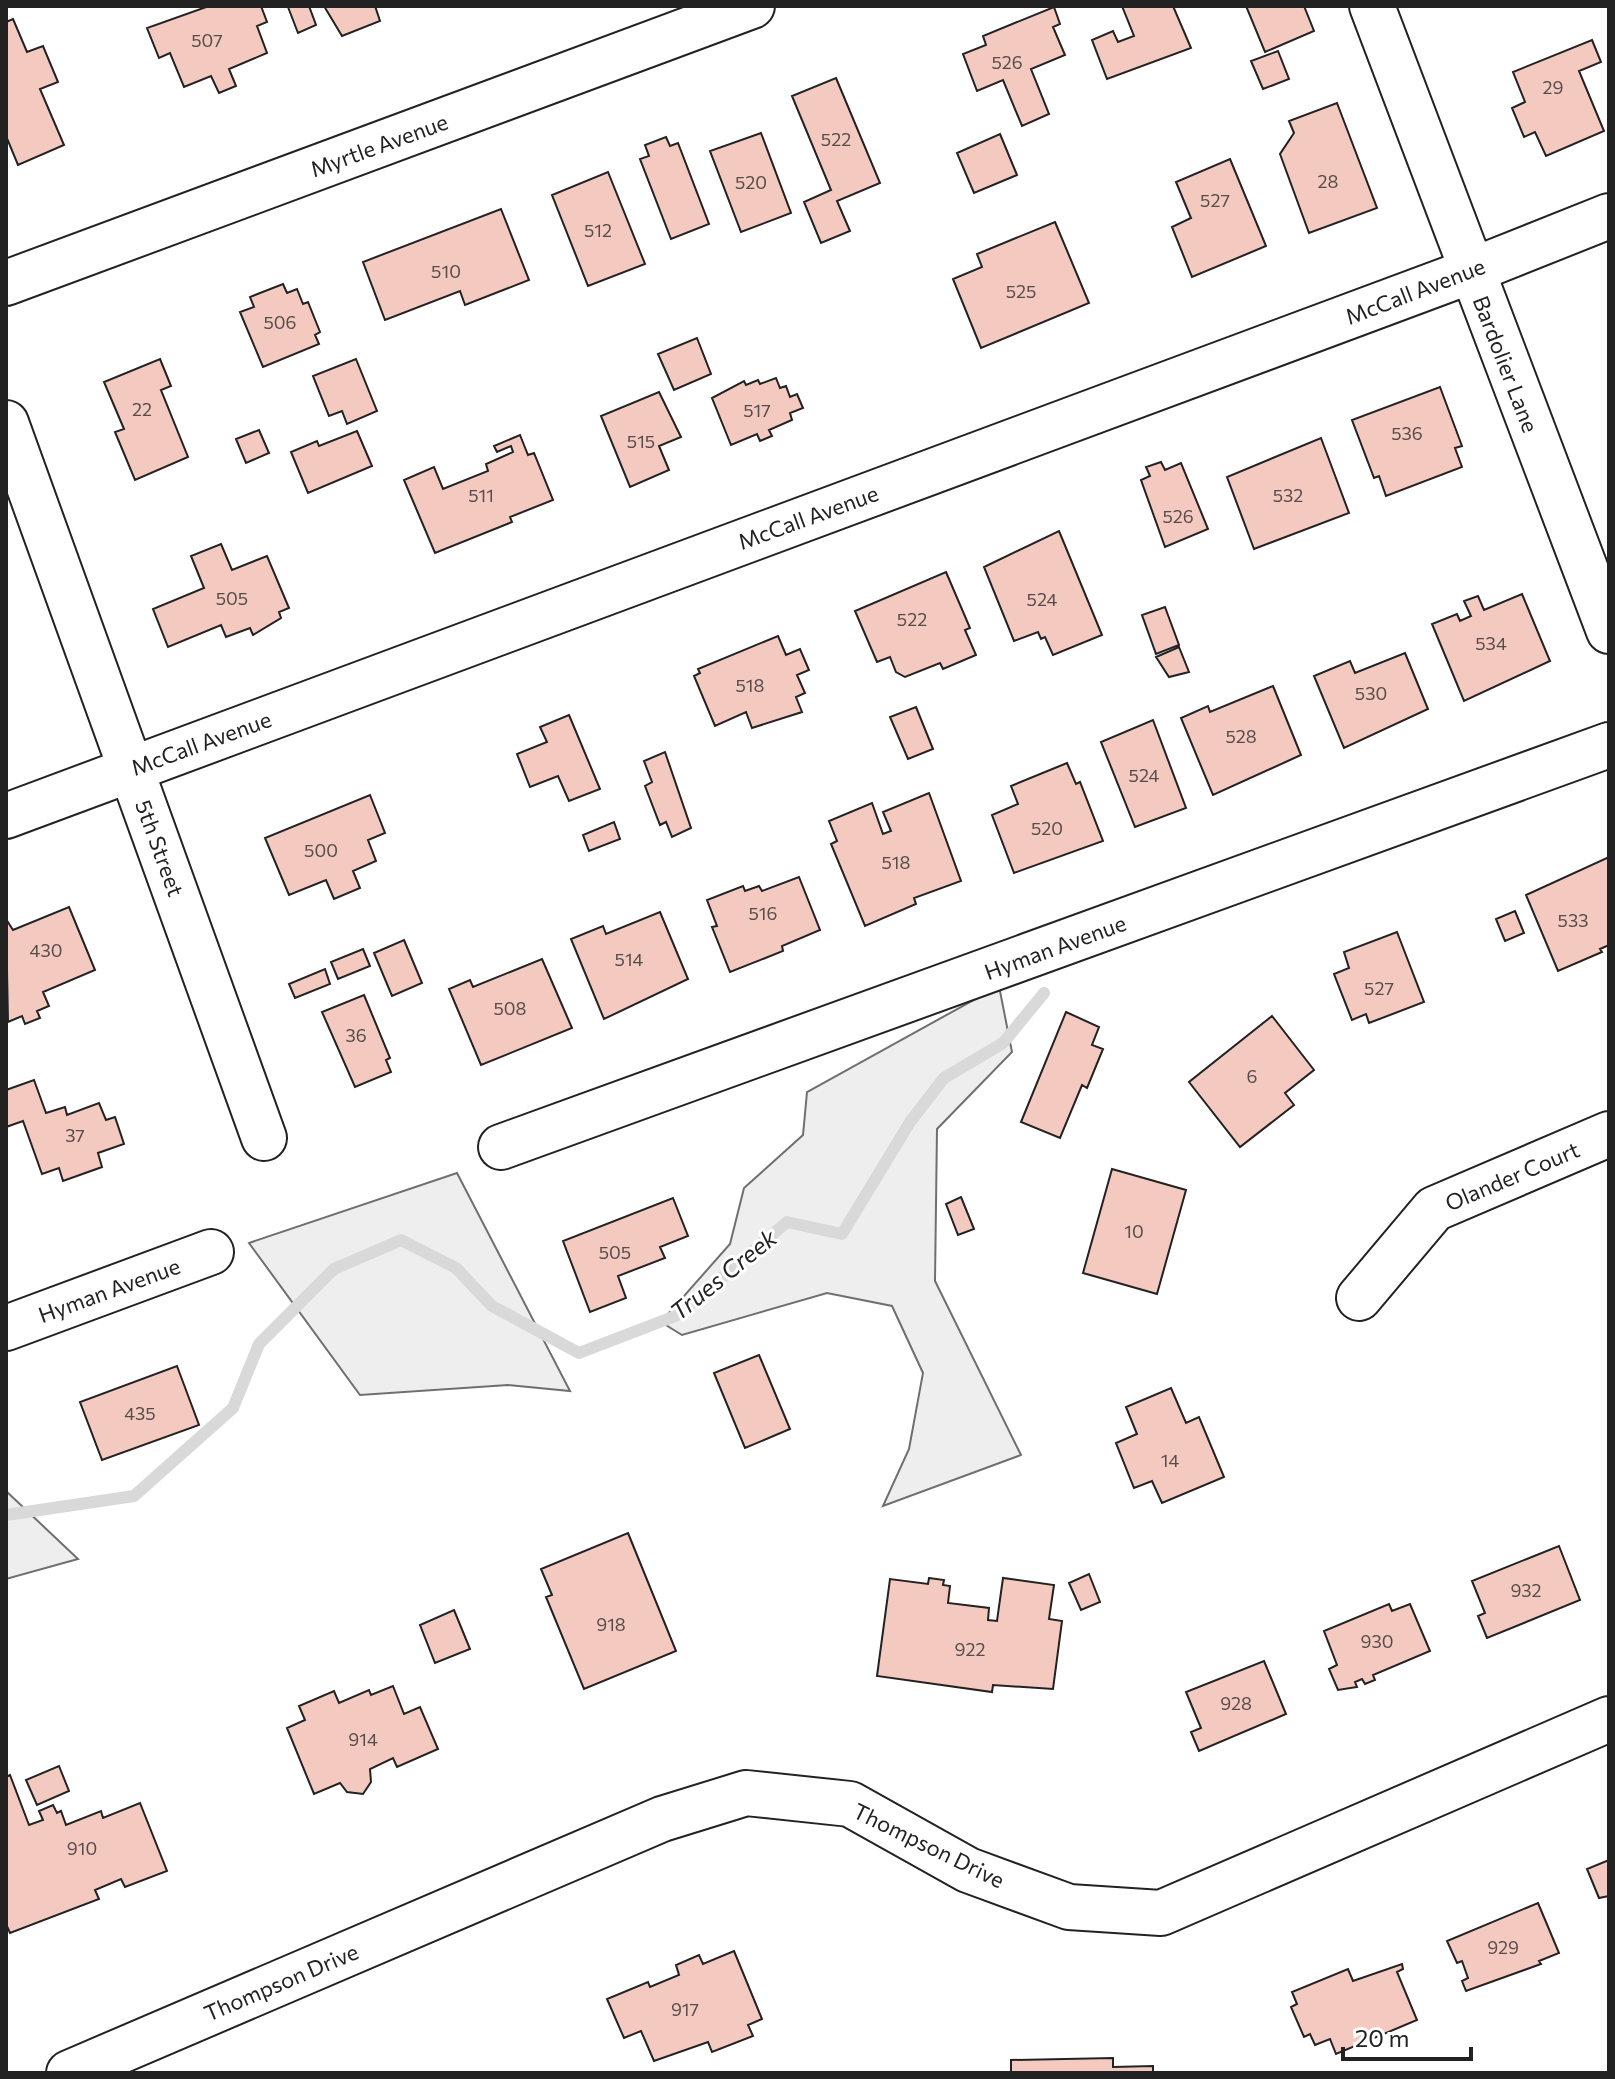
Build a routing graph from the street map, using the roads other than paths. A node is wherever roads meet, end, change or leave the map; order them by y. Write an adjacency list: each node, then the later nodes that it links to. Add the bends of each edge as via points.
1 (752, 6): 5 (street, Myrtle Avenue)
2 (1372, 6): 4 (street, Bardolier Lane)
3 (1609, 216): 4 (street, McCall Avenue)
4 (1471, 271): 7 (street, Bardolier Lane); 9 (street, McCall Avenue)
5 (6, 283)
6 (6, 423): 9 (street, 5th Street)
7 (1609, 631)
8 (1609, 745): 13 (street, Hyman Avenue)
9 (132, 769): 10 (street, McCall Avenue); 12 (street, 5th Street)
10 (6, 816)
11 (1609, 1134): 15 (street, Olander Court, via 1434,1209)
12 (264, 1138)
13 (501, 1147)
14 (211, 1252): 16 (street, Hyman Avenue)
15 (1359, 1298)
16 (6, 1328)
17 (1609, 1719): 18 (street, Thompson Drive, via 1161,1913 1069,1907 968,1870 850,1804 746,1793 662,1819)
18 (69, 2073)

